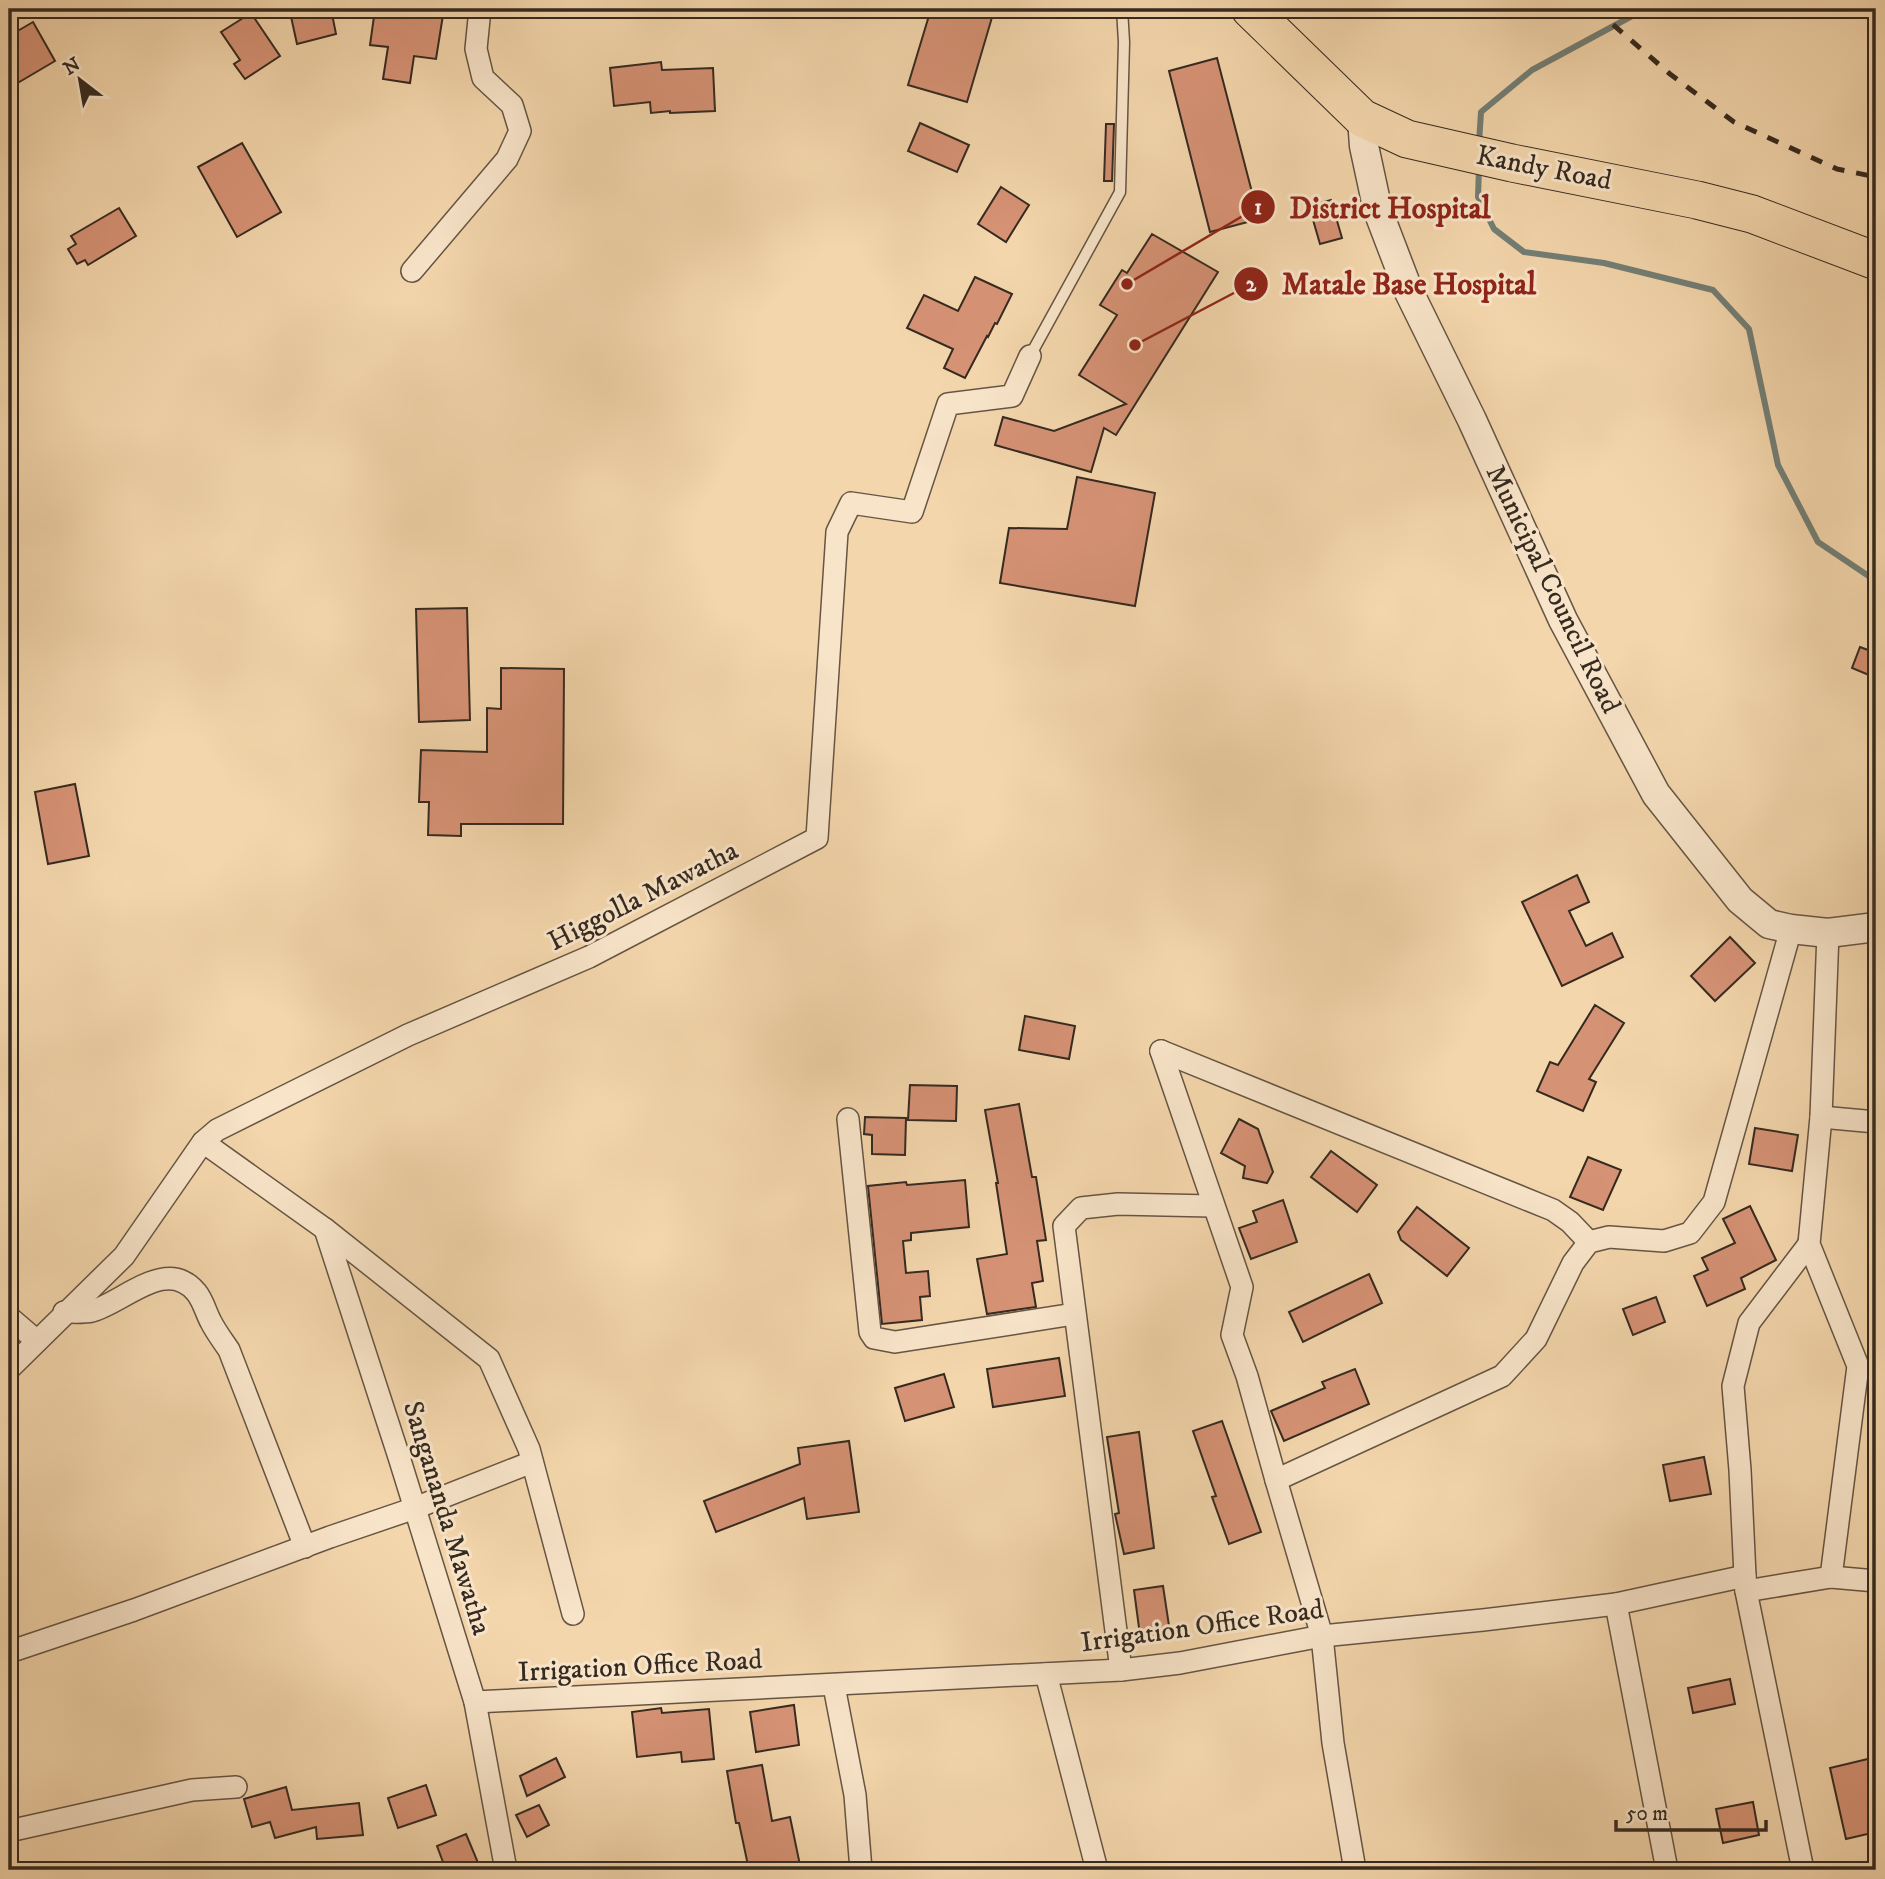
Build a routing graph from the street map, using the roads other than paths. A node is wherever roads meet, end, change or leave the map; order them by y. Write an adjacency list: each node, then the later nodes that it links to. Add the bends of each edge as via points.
1 (480, 9): 6 (street, via 476,49 483,78 512,105 520,131 507,159)
2 (1122, 9): 7 (lane, via 1120,192)
3 (1250, 9): 4 (highway, Kandy Road)
4 (1362, 118): 5 (highway, Kandy Road, via 1433,146 1741,211); 9 (street, Municipal Council Road, via 1378,211 1409,292 1563,620 1656,794 1740,900 1769,924)
5 (1876, 261)
6 (412, 271)
7 (1030, 356): 14 (street, Higgolla Mawatha, via 1012,396 948,404 912,512 851,503 837,532 817,838 589,957 408,1035 218,1130)
8 (1876, 927): 10 (street, Municipal Council Road)
9 (1791, 929): 10 (street, Municipal Council Road); 17 (street, via 1714,1202 1690,1233 1664,1241 1609,1237)
10 (1828, 933): 11 (street)
11 (1821, 1117): 13 (street); 18 (street)
12 (848, 1119): 20 (street, via 874,1338 895,1342)
13 (1876, 1122)
14 (203, 1142): 16 (street); 19 (street, Higgolla Mawatha, via 124,1256)
15 (1212, 1206): 17 (street, via 1161,1051 1553,1210); 20 (street, via 1081,1208 1064,1226); 25 (street, via 1241,1287 1232,1335)
16 (325, 1228): 24 (street, via 489,1359); 26 (street, Sangananda Mawatha)
17 (1589, 1242): 25 (street, via 1573,1263 1536,1339 1502,1376)
18 (1809, 1244): 28 (street, via 1858,1366); 30 (street, via 1749,1323 1733,1386)
19 (64, 1312): 22 (street, Higgolla Mawatha); 27 (street, via 93,1311 159,1280 183,1282 197,1293 229,1350)
20 (1074, 1314): 35 (street)
21 (9, 1317): 22 (street)
22 (37, 1341): 23 (street, Higgolla Mawatha)
23 (9, 1369)
24 (532, 1462): 26 (street); 32 (street)
25 (1276, 1480): 33 (street)
26 (415, 1508): 27 (street); 38 (street, Sangananda Mawatha)
27 (304, 1547): 34 (street)
28 (1831, 1577): 29 (street, Irrigation Office Road); 30 (street, Irrigation Office Road)
29 (1876, 1581)
30 (1745, 1584): 31 (street, Irrigation Office Road); 46 (street)
31 (1616, 1604): 33 (street, Irrigation Office Road); 45 (street)
32 (573, 1614)
33 (1322, 1636): 35 (street, Irrigation Office Road); 44 (street, via 1332,1744)
34 (9, 1652)
35 (1121, 1670): 36 (street, Irrigation Office Road)
36 (1046, 1674): 37 (street, Irrigation Office Road); 43 (street)
37 (834, 1686): 38 (street, Irrigation Office Road); 42 (street, via 855,1795)
38 (475, 1702): 41 (street, Sangananda Mawatha)
39 (236, 1787): 40 (street, via 192,1790)
40 (9, 1831)
41 (506, 1870)
42 (861, 1870)
43 (1097, 1870)
44 (1355, 1870)
45 (1667, 1870)
46 (1803, 1870)

